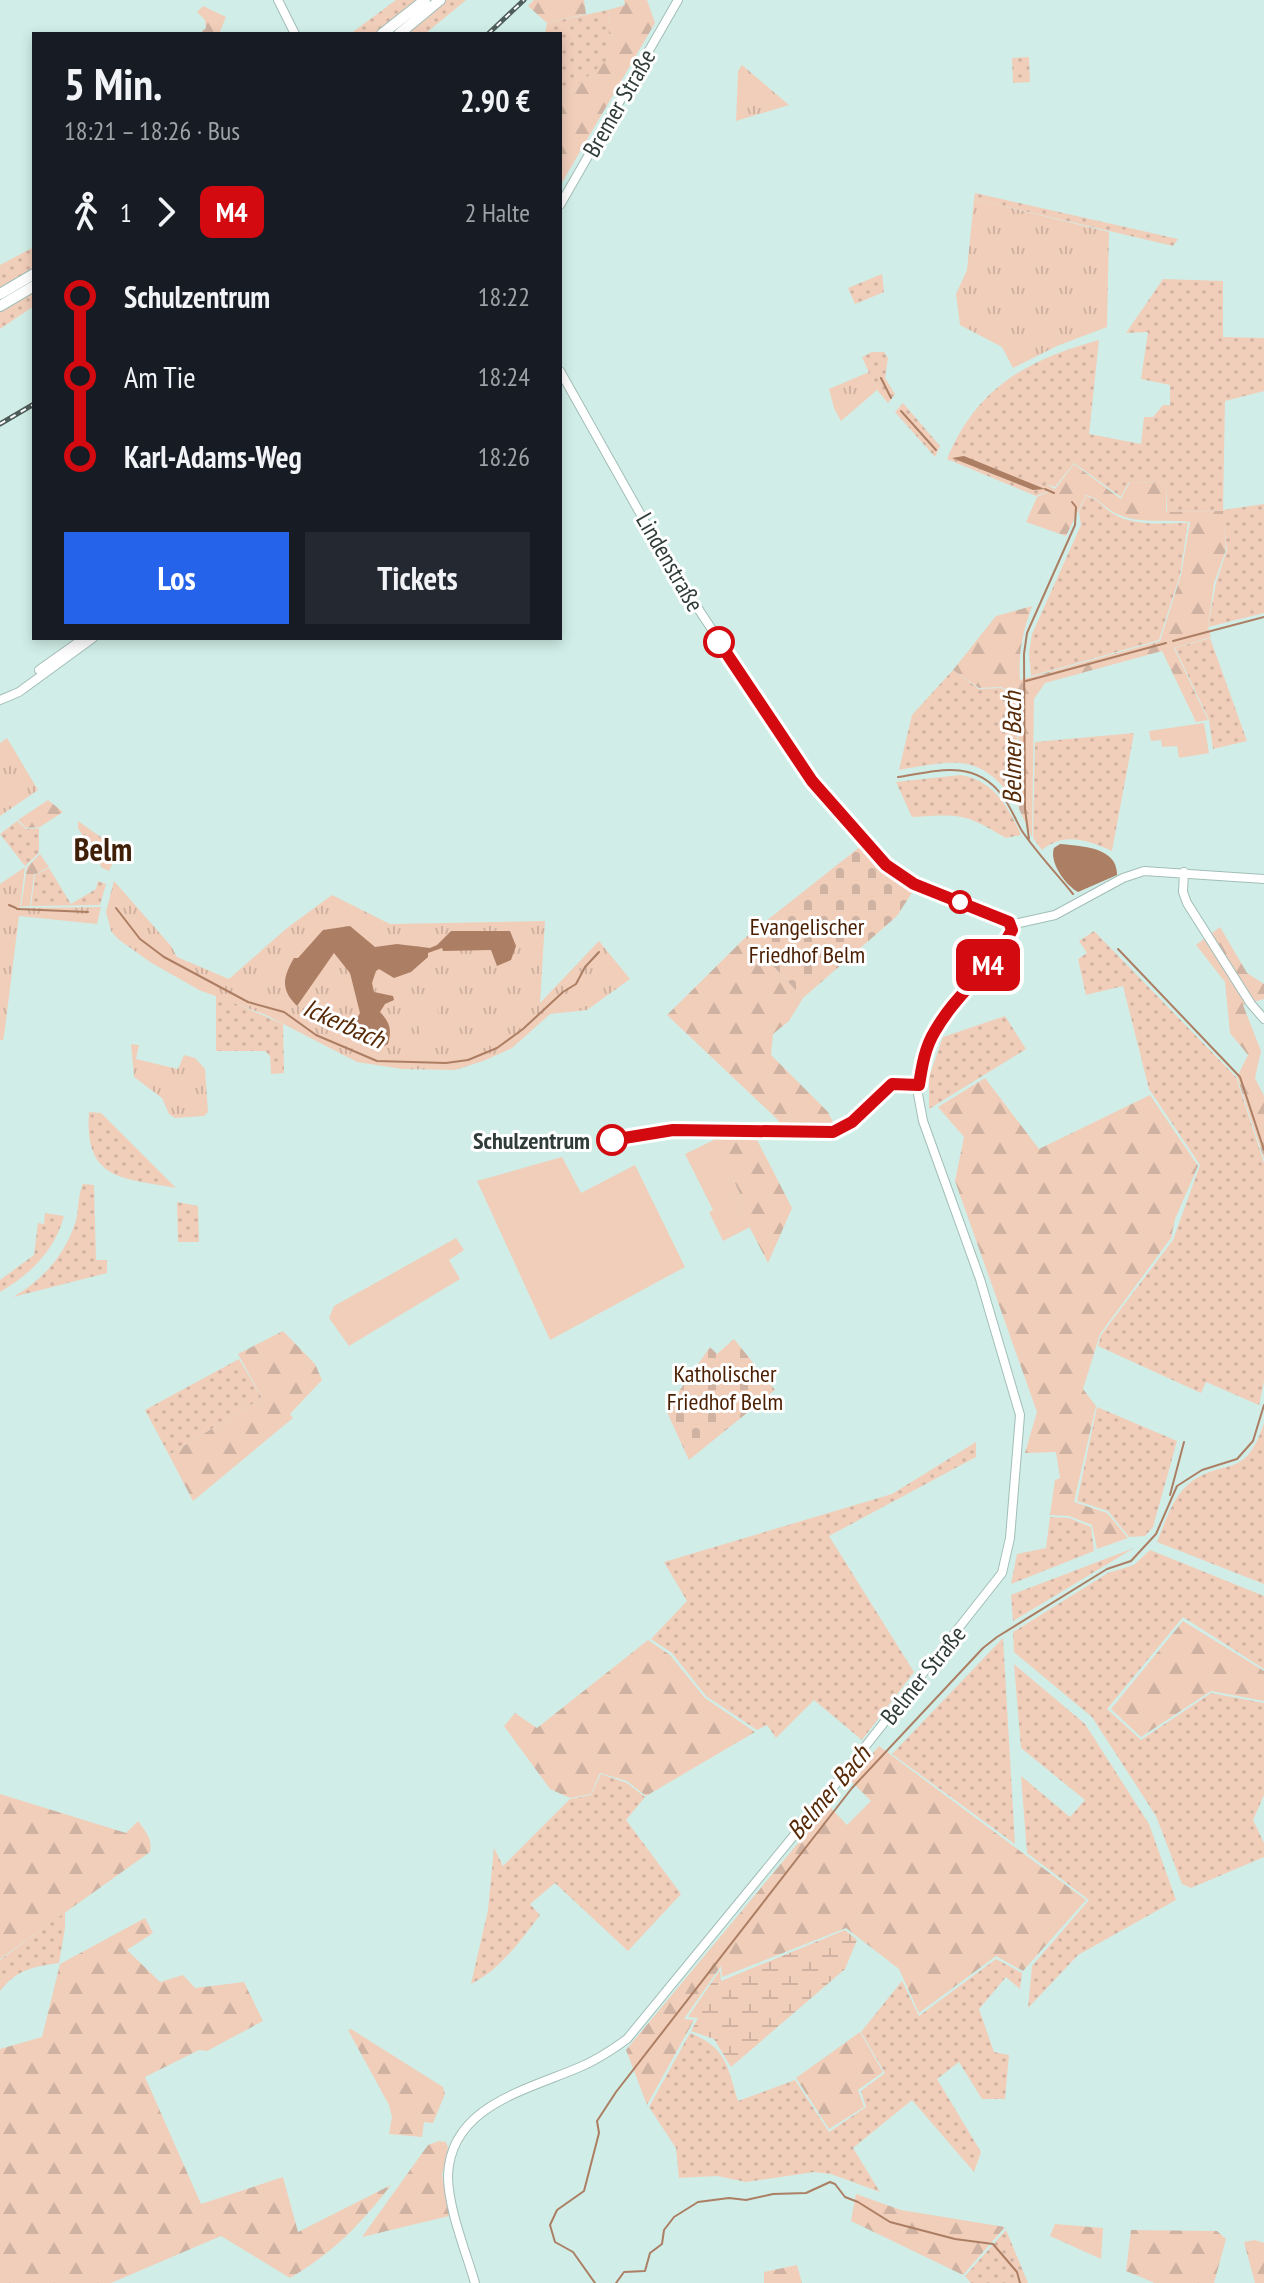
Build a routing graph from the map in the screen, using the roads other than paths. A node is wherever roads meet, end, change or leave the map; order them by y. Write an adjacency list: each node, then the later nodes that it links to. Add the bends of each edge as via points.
1 (278, 0): 5 (street)
2 (425, 0): 6 (highway)
3 (440, 0): 7 (highway)
4 (678, 0): 8 (street, Bremer Straße)
5 (294, 32)
6 (385, 32)
7 (401, 32)
8 (562, 202)
9 (32, 275): 11 (highway)
10 (32, 287): 12 (highway)
11 (0, 294)
12 (0, 306)
13 (562, 375): 19 (street, Lindenstraße, via 668,563 812,781 898,875)
14 (81, 640): 16 (street)
15 (90, 640): 16 (street)
16 (0, 700)
17 (1184, 872): 18 (street); 19 (street, via 1133,874 1055,915); 20 (street, via 1187,903)
18 (1264, 879)
19 (1013, 925): 21 (street, Belmer Straße, via 991,962 935,1031 923,1058 918,1094 1020,1415 1002,1573 627,2039 604,2056 489,2106 467,2126 456,2142 448,2176)
20 (1264, 1019)
21 (475, 2283)

